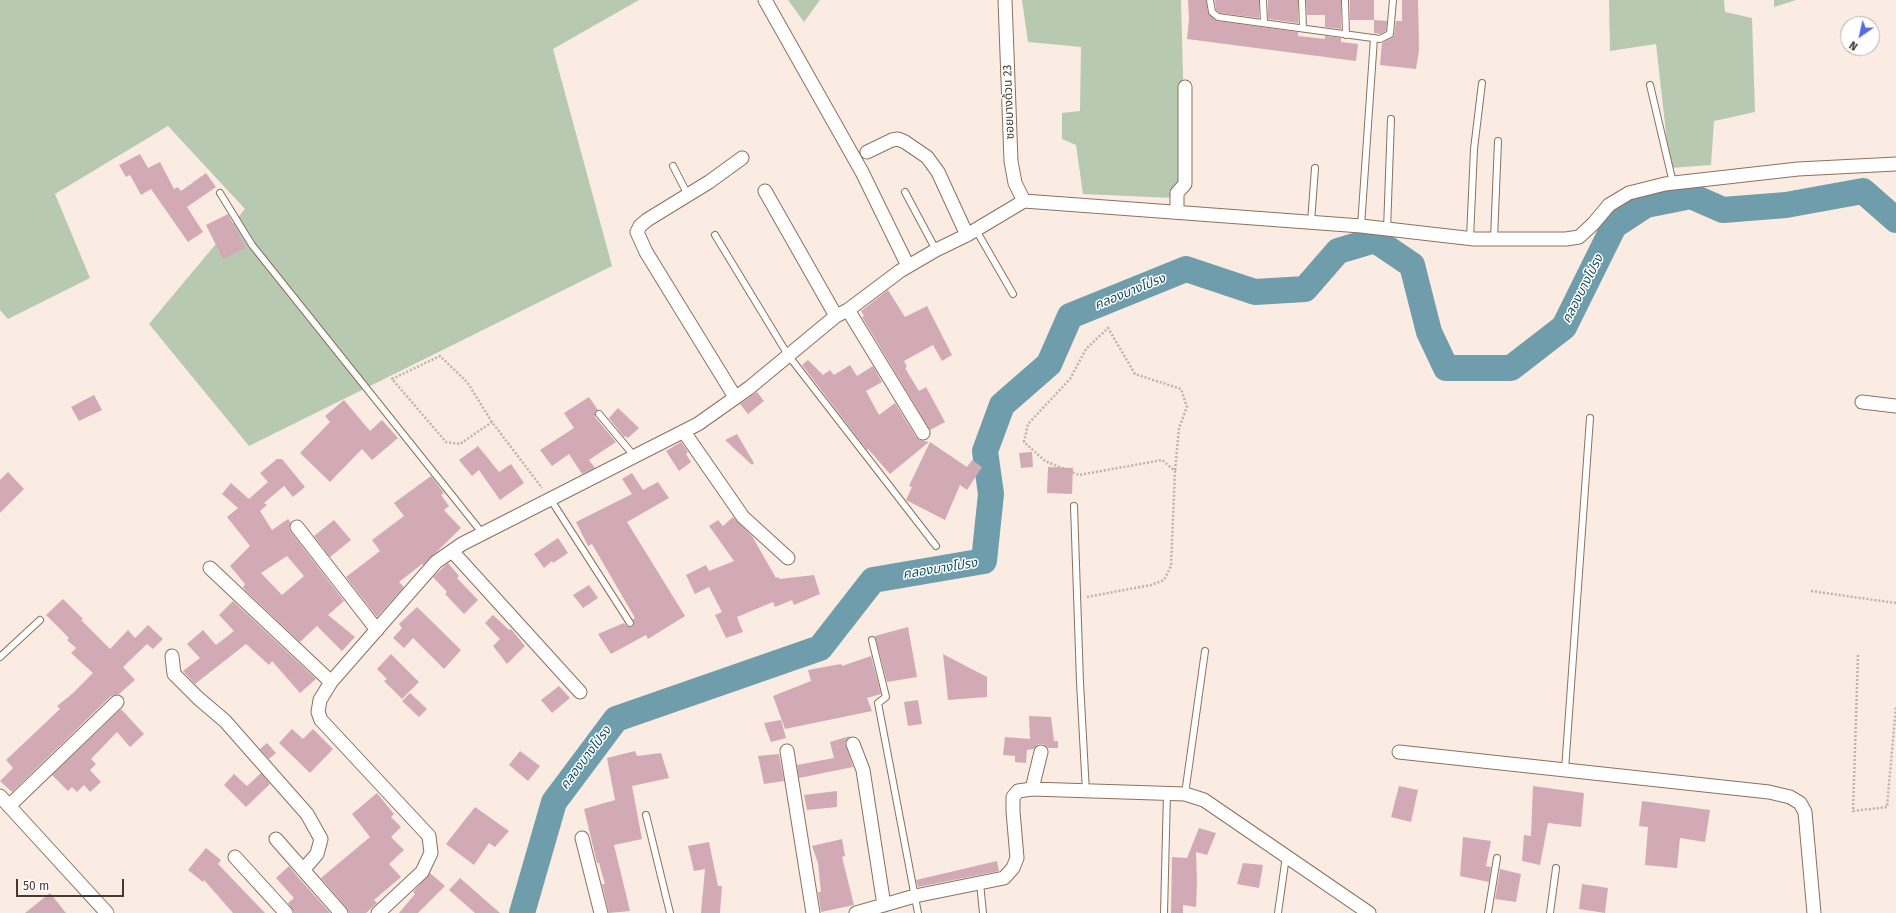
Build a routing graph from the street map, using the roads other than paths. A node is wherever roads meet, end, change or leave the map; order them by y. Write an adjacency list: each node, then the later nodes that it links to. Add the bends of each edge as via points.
1 (765, 0): 37 (street, via 862,172)
2 (1005, 0): 27 (street, ซอยบางด้วน 23, via 1011,161 1016,183)
3 (1210, 0): 8 (lane, via 1212,12 1218,16)
4 (1263, 0): 8 (lane)
5 (1302, 0): 9 (lane)
6 (1345, 0): 10 (lane)
7 (1393, 0): 11 (lane, via 1390,34 1380,39)
8 (1264, 23): 9 (lane)
9 (1303, 28): 10 (lane)
10 (1346, 35): 11 (lane)
11 (1374, 38): 30 (lane)
12 (1482, 83): 34 (lane, via 1474,149)
13 (1650, 85): 22 (lane)
14 (1185, 87): 28 (street, via 1185,184 1176,193)
15 (1391, 118): 31 (lane)
16 (1498, 141): 35 (lane)
17 (867, 152): 32 (street, via 892,140 898,140 927,157)
18 (742, 158): 26 (street)
19 (1896, 164): 22 (street, via 1798,169)
20 (673, 166): 26 (lane)
21 (1315, 168): 29 (lane)
22 (1673, 183): 35 (street, via 1629,193 1609,205 1578,237)
23 (765, 191): 39 (street)
24 (905, 192): 36 (lane)
25 (220, 193): 52 (lane, via 252,245)
26 (688, 195): 41 (street, via 640,226 639,240)
27 (1024, 201): 28 (street); 32 (street)
28 (1177, 212): 29 (street)
29 (1311, 223): 30 (street)
30 (1361, 226): 31 (street)
31 (1387, 230): 34 (street)
32 (972, 233): 36 (street); 38 (lane)
33 (715, 235): 40 (lane)
34 (1470, 238): 35 (street)
35 (1494, 239)
36 (936, 250): 37 (street)
37 (908, 266): 39 (street)
38 (1013, 294)
39 (842, 313): 40 (street); 47 (street)
40 (788, 355): 41 (street); 53 (lane)
41 (735, 397): 46 (street)
42 (1862, 402): 43 (street)
43 (1896, 406)
44 (599, 414): 48 (lane)
45 (1590, 418): 71 (lane)
46 (684, 432): 48 (street); 55 (street, via 743,517)
47 (923, 433)
48 (635, 457): 49 (street)
49 (551, 500): 52 (street); 58 (lane)
50 (1074, 506): 73 (lane)
51 (298, 527): 59 (street)
52 (483, 534): 54 (street)
53 (936, 546)
54 (452, 550): 59 (street, via 436,562); 65 (street)
55 (788, 558)
56 (210, 568): 64 (street)
57 (40, 620): 63 (lane)
58 (630, 623)
59 (377, 630): 64 (street)
60 (872, 640): 86 (lane, via 886,697 878,704)
61 (1205, 651): 75 (lane)
62 (172, 656): 84 (street, via 174,674 225,720 307,814 321,838 318,854)
63 (0, 657)
64 (331, 682): 91 (street, via 320,700 318,712 321,720 429,836 431,853 422,872)
65 (580, 692)
66 (117, 702): 76 (street)
67 (853, 744): 87 (street, via 863,770)
68 (787, 751): 94 (street)
69 (1041, 752): 72 (street)
70 (1400, 752): 71 (street)
71 (1565, 770): 103 (street, via 1769,792 1790,797 1800,803 1805,812)
72 (1032, 789): 73 (street); 85 (street, via 1018,791 1014,797 1017,858 1013,868 1004,878)
73 (1086, 792): 74 (street)
74 (1167, 793): 75 (street); 98 (lane)
75 (1185, 794): 80 (street, via 1204,800)
76 (4, 801): 88 (street)
77 (646, 815): 93 (lane)
78 (582, 838): 92 (street)
79 (276, 839): 84 (street)
80 (1286, 856): 99 (lane); 100 (street)
81 (235, 857): 89 (street)
82 (1497, 858): 101 (lane)
83 (1556, 868): 102 (lane)
84 (303, 870): 90 (street)
85 (980, 882): 86 (street); 97 (lane)
86 (915, 896): 87 (street); 96 (lane)
87 (884, 904): 95 (street)
88 (107, 913)
89 (286, 913)
90 (341, 913)
91 (378, 913)
92 (601, 913)
93 (670, 913)
94 (814, 913)
95 (856, 913)
96 (918, 913)
97 (983, 913)
98 (1164, 913)
99 (1278, 913)
100 (1369, 913)
101 (1488, 913)
102 (1550, 913)
103 (1814, 913)

